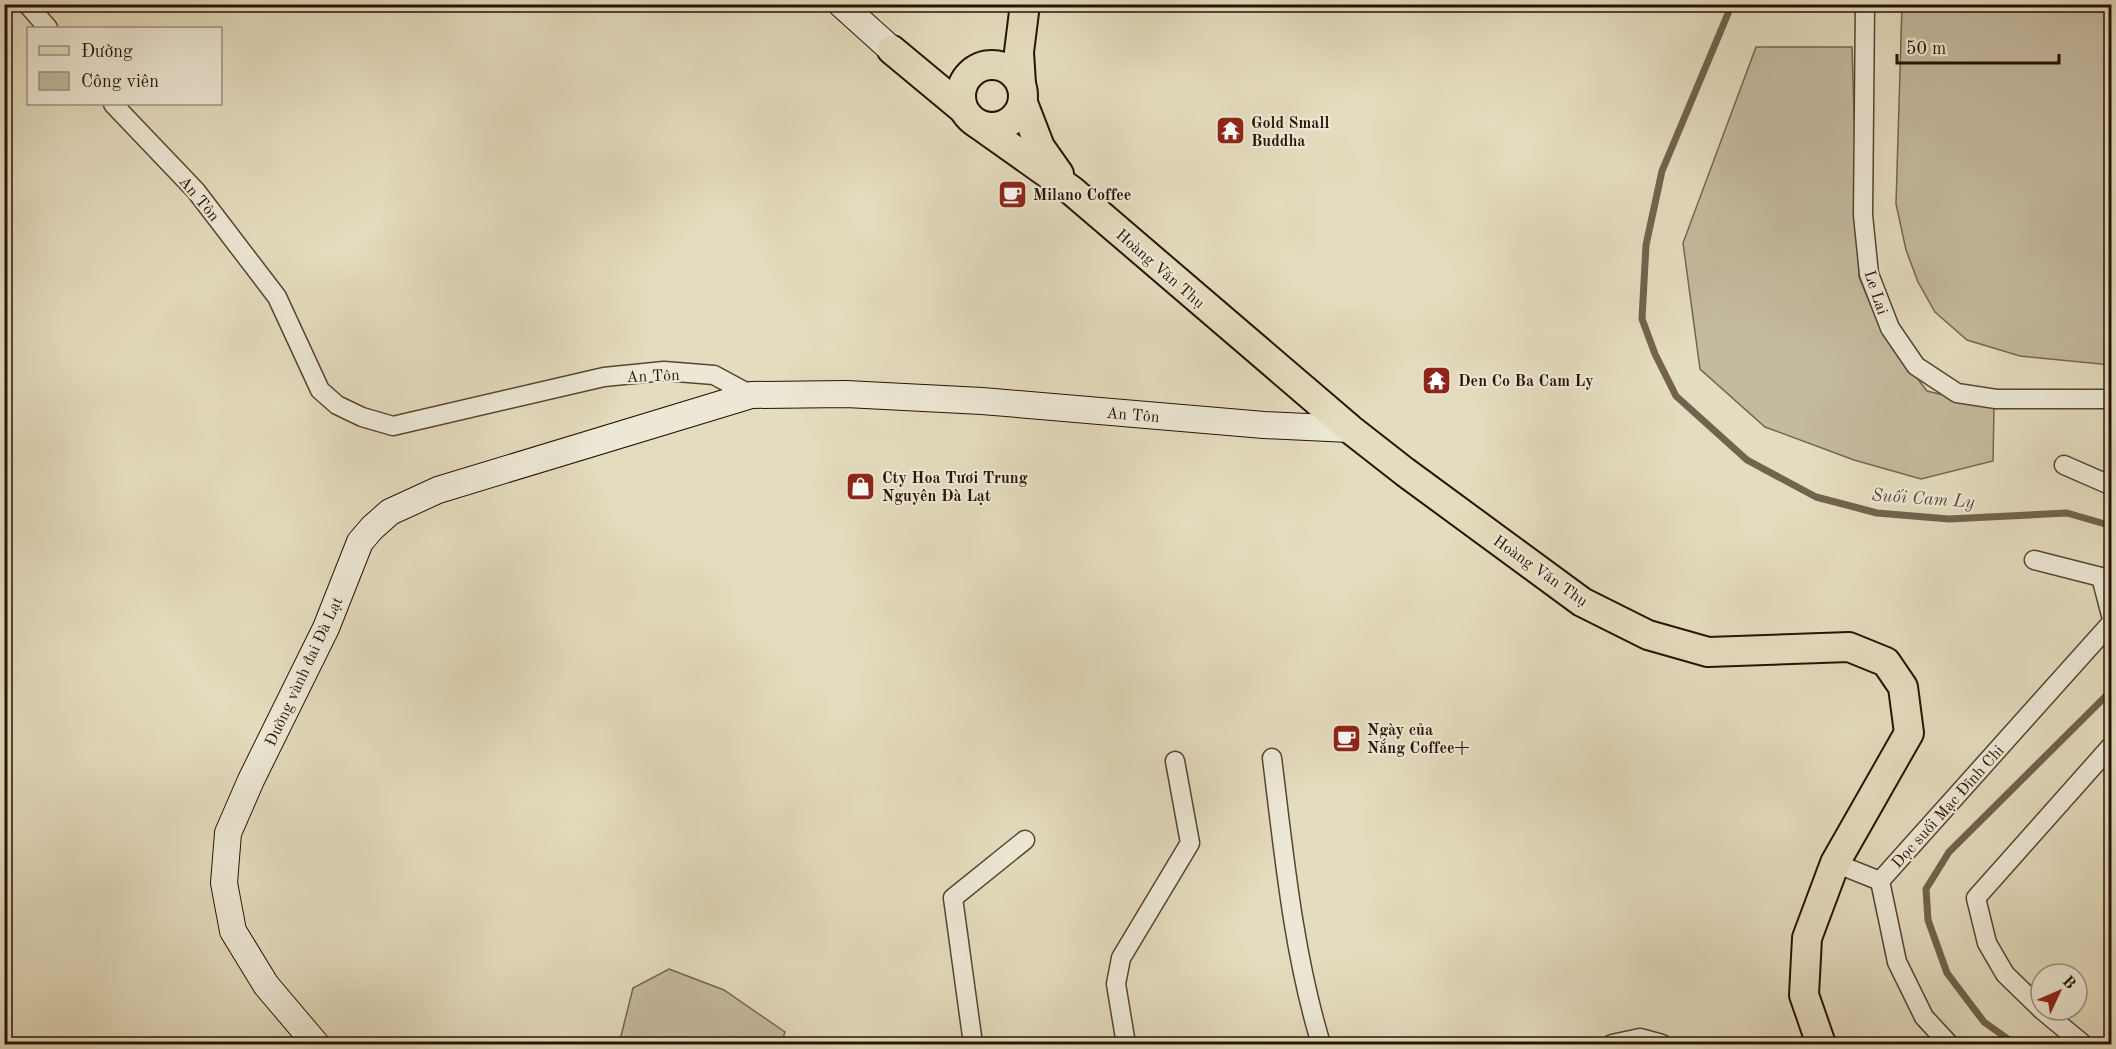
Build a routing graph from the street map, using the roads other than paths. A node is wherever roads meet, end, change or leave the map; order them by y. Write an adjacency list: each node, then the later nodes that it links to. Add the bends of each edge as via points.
1 (27, 4): 5 (street)
2 (841, 4): 6 (main road)
3 (1023, 4): 7 (main road, Hoàng Văn Thụ, via 1005,43); 8 (main road, Hoàng Văn Thụ, via 1019,52)
4 (1865, 4): 13 (street, Le Lai, via 1863,215 1869,274 1890,328 1916,366 1957,393 1996,399)
5 (47, 27)
6 (892, 50): 7 (main road, via 939,69); 10 (main road, Hoàng Văn Thụ)
7 (980, 68): 8 (main road, via 1006,69 1015,75); 10 (main road, via 962,87 961,98)
8 (1022, 93): 10 (main road, via 1017,115 1000,127 988,127); 11 (main road, Hoàng Văn Thụ, via 1040,147)
9 (114, 105): 12 (street, An Tôn, via 196,191 277,297 320,390 337,405 362,417 393,426 604,377 664,371 714,375)
10 (971, 117): 11 (main road, Hoàng Văn Thụ)
11 (1071, 190): 14 (main road, Hoàng Văn Thụ)
12 (751, 395): 14 (main road, An Tôn, via 846,394 982,401); 27 (main road, Đường vành đai Đà Lạt, via 438,490 390,512 360,542 326,628 228,833 224,883 233,931 266,985)
13 (2112, 399)
14 (1350, 429): 23 (main road, Hoàng Văn Thụ, via 1582,602 1648,635 1708,652 1849,646 1886,662 1903,687 1909,733)
15 (2064, 465): 16 (street)
16 (2112, 486)
17 (2034, 560): 18 (street, Dọc suối Mạc Đĩnh Chi, via 2101,577)
18 (2112, 621): 24 (street, Dọc suối Mạc Đĩnh Chi)
19 (2112, 744): 25 (street, via 1976,898 1987,943 2005,974)
20 (1272, 758): 30 (street, via 1294,930)
21 (1175, 761): 29 (street, via 1190,843 1121,958 1116,984)
22 (1025, 840): 28 (street, via 953,898)
23 (1834, 863): 24 (street); 33 (main road, Hoàng Văn Thụ, via 1807,938 1804,994)
24 (1880, 881): 34 (street, Dọc suối Mạc Đĩnh Chi, via 1898,962 1924,1017)
25 (2029, 997)
26 (2055, 1022): 35 (street)
27 (316, 1044)
28 (973, 1044)
29 (1126, 1044)
30 (1321, 1044)
31 (1612, 1044): 32 (street, via 1640,1038)
32 (1662, 1044)
33 (1821, 1044)
34 (1949, 1044)
35 (2083, 1044)

